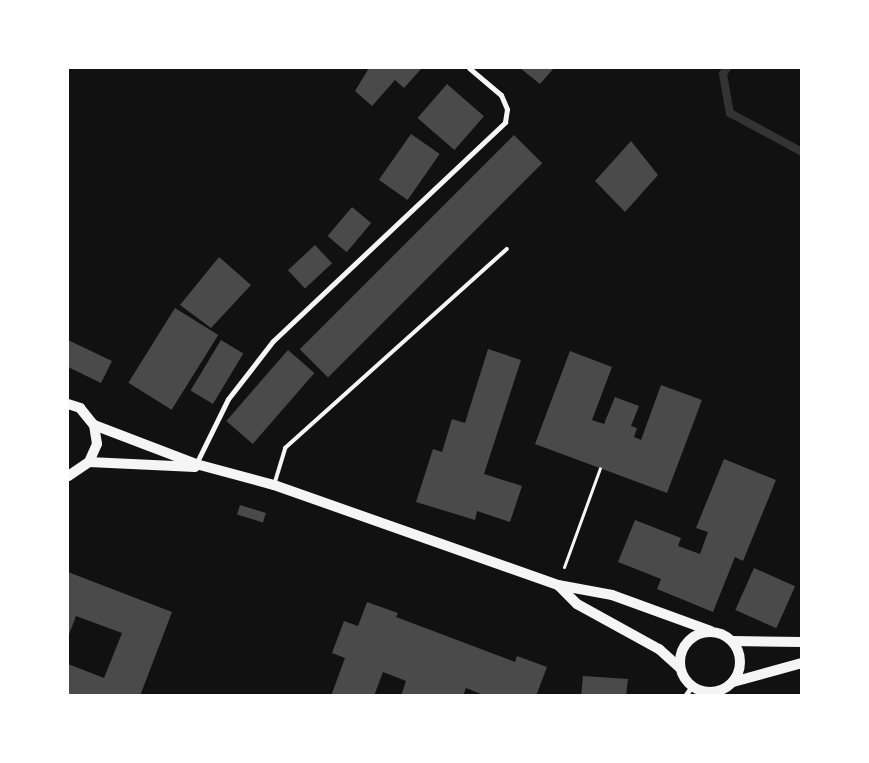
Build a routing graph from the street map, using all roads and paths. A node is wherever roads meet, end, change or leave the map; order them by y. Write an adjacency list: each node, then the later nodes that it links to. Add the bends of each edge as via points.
1 (470, 68): 6 (street, via 501,95 507,108 505,122 272,341 228,399)
2 (507, 248): 10 (lane, via 285,448)
3 (68, 404): 4 (main road, via 80,408)
4 (94, 425): 5 (main road, via 97,444); 6 (main road)
5 (89, 462): 7 (main road); 9 (main road)
6 (196, 464): 7 (main road)
7 (211, 468): 10 (main road)
8 (600, 468): 11 (path)
9 (68, 476)
10 (274, 485): 11 (main road)
11 (558, 584): 12 (main road, via 612,596); 16 (main road, via 577,604 659,649)
12 (711, 631): 13 (main road); 16 (main road, via 691,638 683,647)
13 (732, 641): 14 (main road); 17 (main road, via 740,662)
14 (802, 642)
15 (802, 663): 17 (main road)
16 (680, 668): 18 (main road)
17 (733, 682): 18 (main road, via 714,692)
18 (692, 686): 19 (street)
19 (686, 696)

